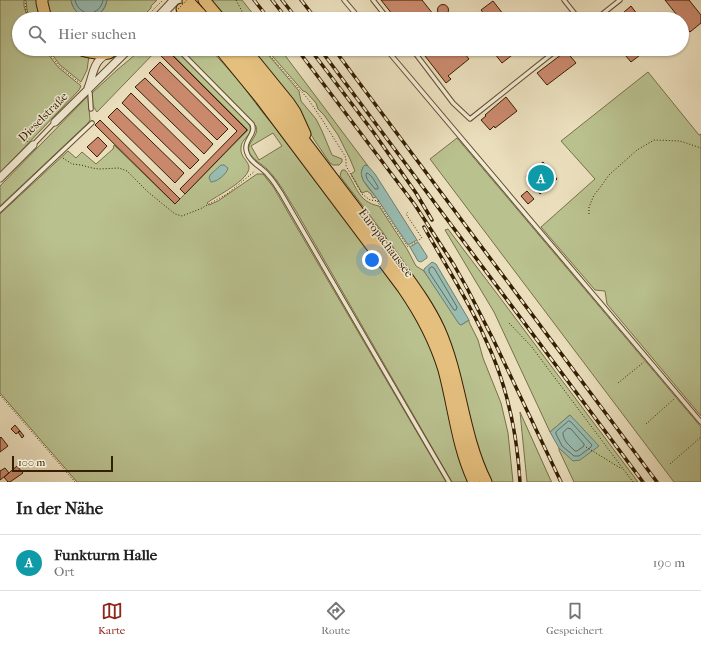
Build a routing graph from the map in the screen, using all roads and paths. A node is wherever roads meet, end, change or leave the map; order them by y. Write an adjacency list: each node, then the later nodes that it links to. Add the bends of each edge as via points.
1 (25, 0): 12 (path)
2 (42, 0): 13 (main road)
3 (163, 0): 14 (path)
4 (175, 0): 15 (street, bridge)
5 (204, 0): 17 (main road)
6 (236, 0): 18 (path)
7 (344, 0): 19 (lane)
8 (373, 0): 20 (lane)
9 (564, 0): 21 (lane)
10 (620, 0): 22 (lane)
11 (184, 5): 16 (main road)
12 (26, 12)
13 (44, 12)
14 (157, 12)
15 (160, 12)
16 (194, 12)
17 (214, 12)
18 (242, 12)
19 (354, 12)
20 (382, 12)
21 (573, 12)
22 (605, 12)
23 (51, 56): 34 (path)
24 (103, 56): 34 (street, Dieselstraße, via 97,62)
25 (123, 56): 34 (street, Dieselstraße)
26 (185, 56): 43 (lane, via 252,124 253,132 246,145 247,153)
27 (226, 56): 61 (main road, Europachaussee, via 261,99 420,314 442,364 463,456)
28 (238, 56): 41 (main road, Europachaussee)
29 (251, 56): 41 (main road, via 295,112)
30 (270, 56): 46 (path, via 308,98 345,156 346,166 362,194 370,200 378,201 408,247 422,238 406,214)
31 (392, 56): 49 (lane)
32 (417, 56): 33 (lane, via 453,102 470,119)
33 (549, 56)
34 (87, 90): 35 (lane, via 90,93); 37 (street, Dieselstraße)
35 (90, 109)
36 (39, 116): 39 (path, via 27,141 26,146)
37 (55, 122): 39 (lane, Dieselstraße)
38 (92, 123): 42 (lane)
39 (30, 147): 44 (street, Dieselstraße)
40 (701, 148): 47 (path, via 680,141 654,140 637,150 609,175 594,195)
41 (314, 153): 62 (main road, Europachaussee, via 410,281 439,328 452,364 475,457)
42 (58, 154): 43 (path, via 72,164 127,171 148,192 175,214 182,216 227,194); 45 (lane)
43 (259, 167): 60 (lane, via 268,174 281,193)
44 (0, 178)
45 (0, 210)
46 (408, 212)
47 (588, 214)
48 (509, 323): 58 (path, via 531,346)
49 (648, 359): 50 (path); 52 (lane)
50 (618, 383)
51 (0, 395): 59 (path)
52 (679, 395): 53 (lane); 54 (path)
53 (701, 422)
54 (646, 424)
55 (701, 437): 57 (path)
56 (586, 447): 58 (path)
57 (670, 464)
58 (623, 469): 63 (path)
59 (75, 482)
60 (449, 482)
61 (474, 482)
62 (486, 482)
63 (633, 482)

